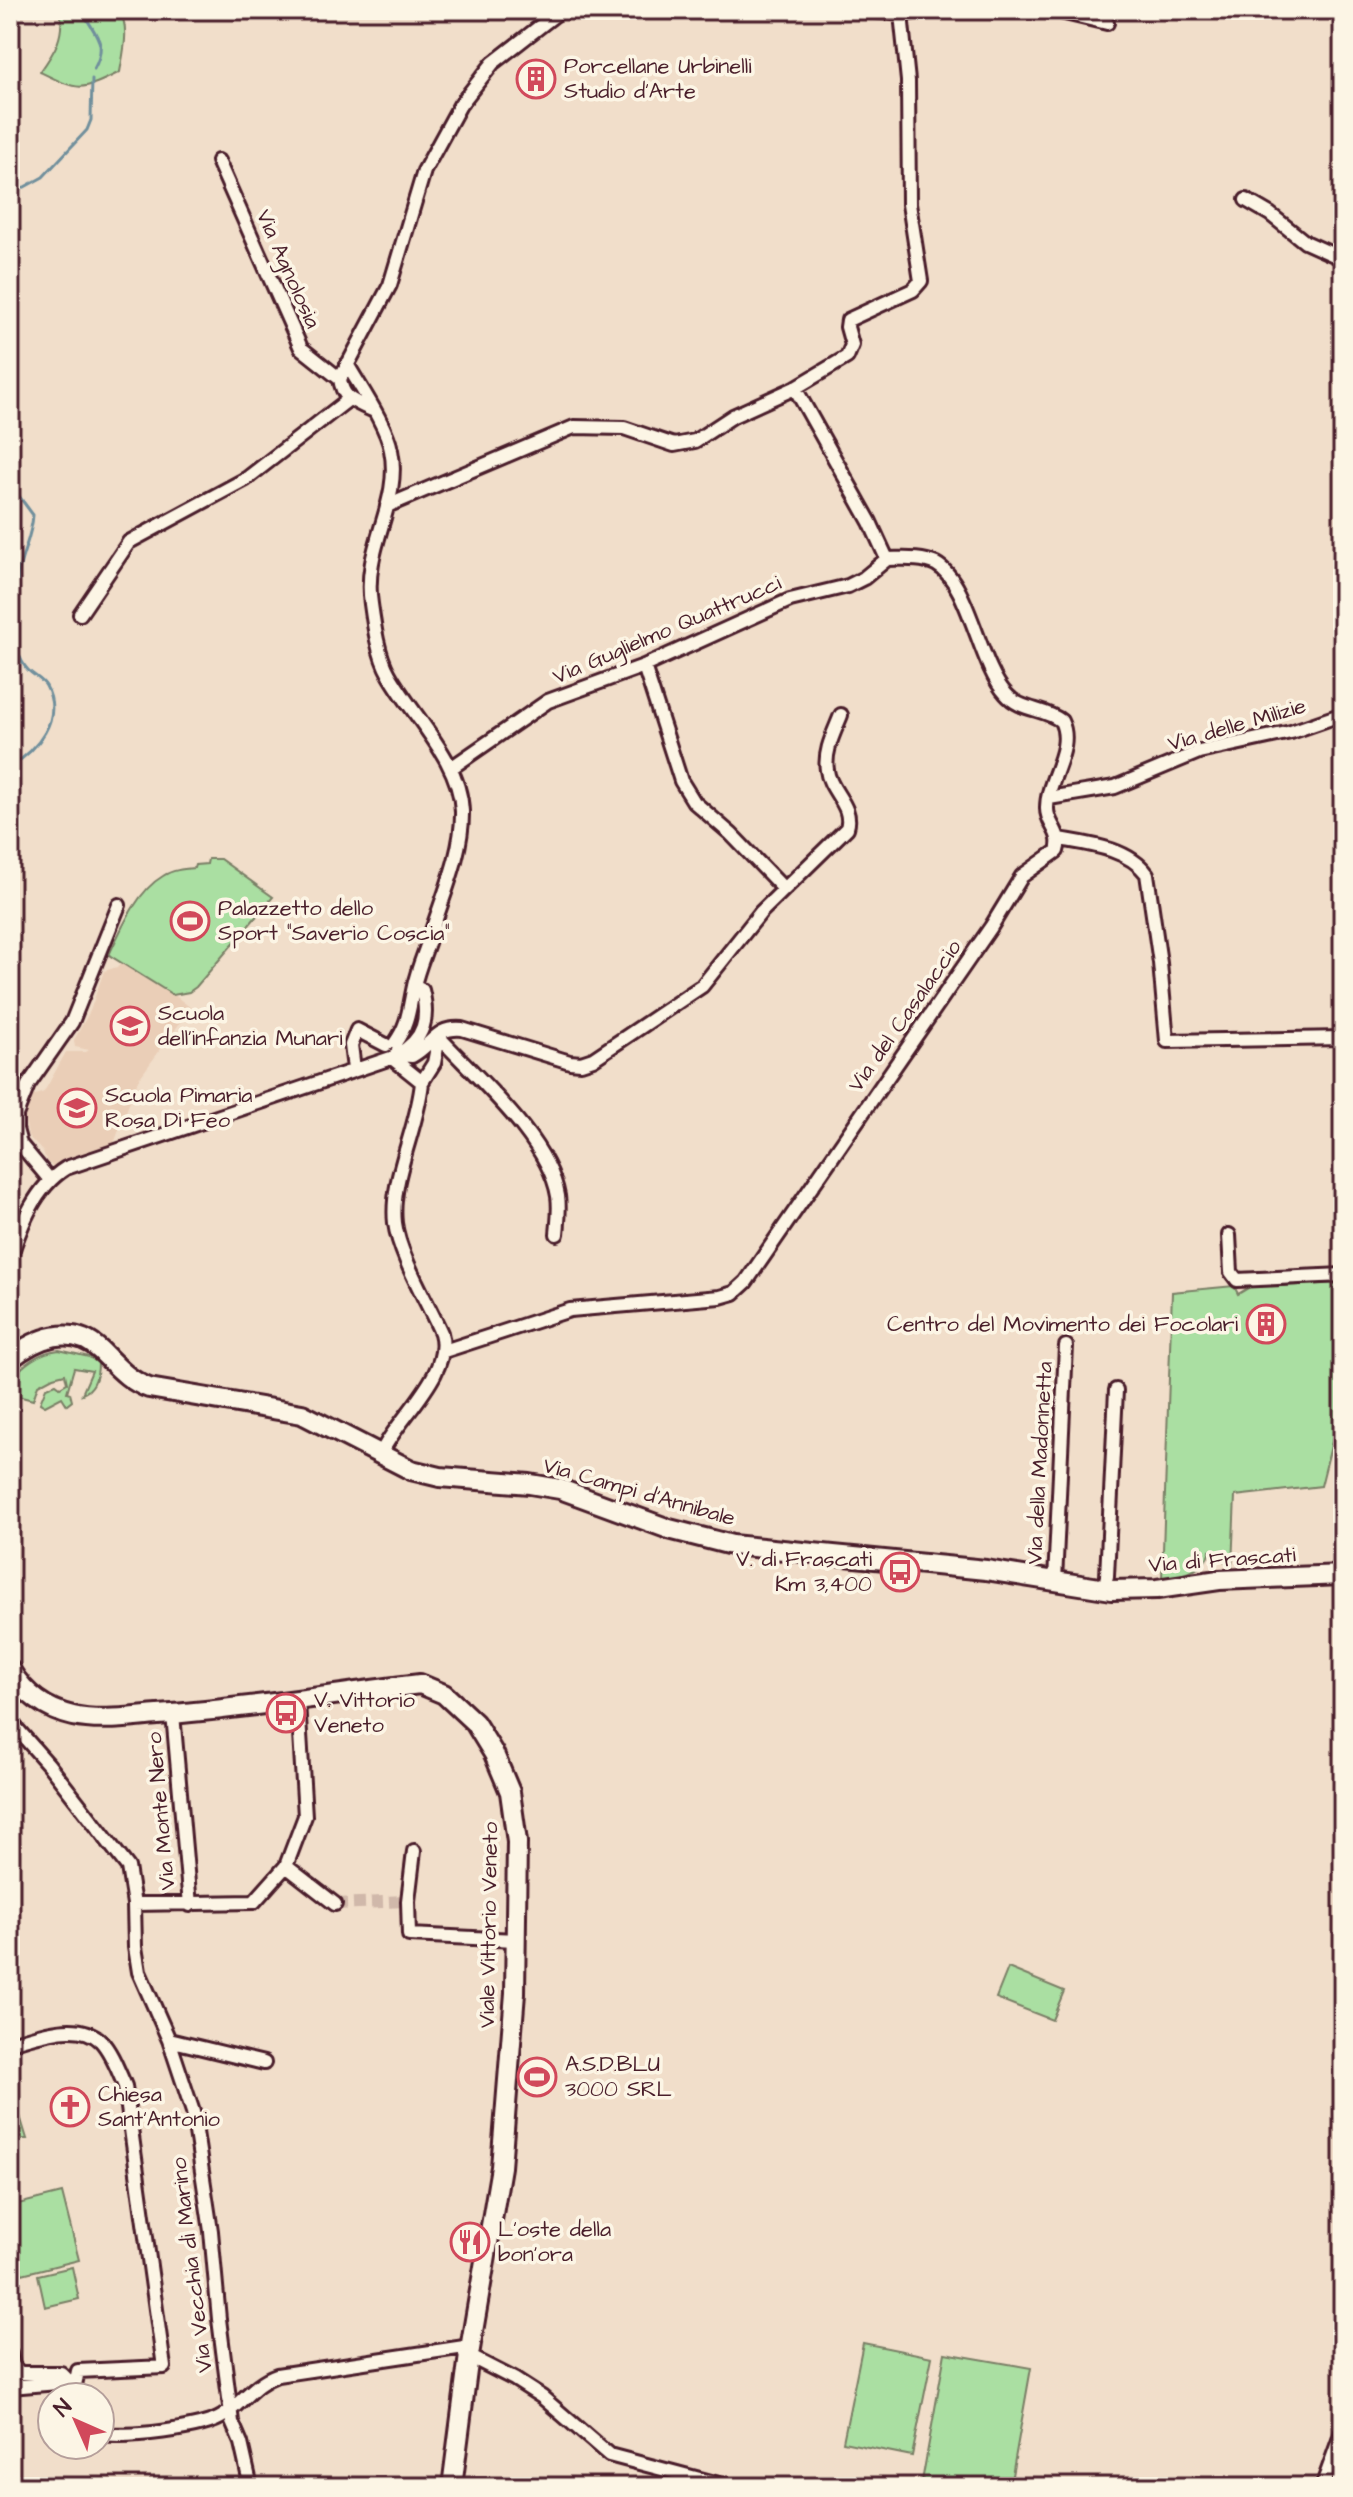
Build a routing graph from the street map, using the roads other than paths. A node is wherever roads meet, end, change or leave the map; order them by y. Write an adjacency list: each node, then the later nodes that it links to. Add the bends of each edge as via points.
1 (561, 10): 10 (street, via 493,63 460,105 424,171 390,285)
2 (866, 10): 5 (street)
3 (929, 10): 5 (street)
4 (1052, 10): 6 (street)
5 (901, 14): 12 (street, via 908,81 909,204 921,281 913,290 850,318 850,353)
6 (1107, 23)
7 (218, 161): 11 (street, Via Agnolosia, via 301,348)
8 (1246, 200): 9 (street, via 1312,246)
9 (1343, 259)
10 (347, 364): 11 (street); 14 (street)
11 (340, 379): 13 (street)
12 (795, 388): 15 (street, via 687,444 666,444 617,426 574,427); 16 (street)
13 (349, 399): 14 (street); 17 (street, via 246,479 129,542)
14 (372, 411): 15 (street, via 392,453)
15 (387, 506): 21 (street, via 369,580 385,666)
16 (887, 559): 18 (street, Via Guglielmo Quattrucci, via 853,584 794,598); 22 (street, via 926,561 943,570 955,585 1004,693 1061,721 1064,742)
17 (80, 614)
18 (644, 666): 21 (street, Via Guglielmo Quattrucci, via 544,703); 24 (street, via 688,795)
19 (1343, 714): 22 (street, Via delle Milizie, via 1291,732 1199,752 1115,787)
20 (841, 715): 24 (street, via 826,765 849,822)
21 (451, 768): 28 (street, via 461,802 460,831 424,954 418,988 426,1022 421,1033)
22 (1049, 798): 23 (street, via 1047,813)
23 (1060, 839): 27 (street, via 1108,849 1147,874 1167,1041); 38 (street, Via del Casalaccio, via 1053,856 1022,876 740,1288 720,1297 570,1310)
24 (784, 889): 26 (street, via 702,986 588,1061 570,1062 462,1029)
25 (119, 905): 32 (street, via 72,1022 28,1085 16,1115 20,1144)
26 (442, 1033): 28 (street, via 407,1057); 30 (street); 31 (street); 33 (street, via 537,1143 557,1190)
27 (1343, 1038)
28 (395, 1051): 29 (street); 29 (street, via 357,1030 350,1050); 30 (street)
29 (354, 1069): 32 (street, via 74,1164)
30 (406, 1070): 31 (street)
31 (422, 1082): 38 (street, via 395,1221)
32 (50, 1180): 35 (street, via 30,1209)
33 (557, 1234)
34 (1229, 1235): 36 (street, via 1231,1272 1239,1281)
35 (10, 1258)
36 (1343, 1275)
37 (1066, 1346): 43 (street, Via della Madonnetta)
38 (444, 1351): 41 (street)
39 (10, 1359): 41 (main road, Via Campi d'Annibale, via 47,1338 77,1336 144,1387 302,1414)
40 (1116, 1390): 44 (street)
41 (380, 1456): 43 (main road, Via Campi d'Annibale, via 432,1476 560,1489 669,1529 732,1545)
42 (1343, 1575): 44 (main road, Via di Frascati)
43 (1055, 1581): 44 (main road, Via di Frascati)
44 (1104, 1589)
45 (10, 1670): 47 (main road, Viale Vittorio Veneto, via 33,1698 70,1716)
46 (298, 1701): 47 (main road, Viale Vittorio Veneto); 50 (street, via 305,1816); 54 (main road, Viale Vittorio Veneto, via 420,1684 444,1694 475,1723 502,1772 514,1809)
47 (173, 1714): 53 (street, Via Monte Nero)
48 (10, 1721): 51 (street, Via Vecchia di Marino, via 128,1867)
49 (414, 1851): 54 (street, via 409,1935)
50 (286, 1866): 52 (street); 53 (street, via 254,1902)
51 (134, 1904): 53 (street); 55 (street, Via Vecchia di Marino, via 137,1965)
52 (335, 1904)
53 (190, 1905)
54 (516, 1940): 58 (main road, Viale Vittorio Veneto, via 501,2167)
55 (169, 2040): 57 (street); 64 (street, Via Vecchia di Marino, via 193,2112)
56 (10, 2043): 61 (street, via 67,2029 85,2033 111,2055 125,2086 164,2367 78,2371)
57 (264, 2063)
58 (470, 2350): 64 (street, via 277,2375 251,2389); 69 (main road, Viale Vittorio Veneto); 70 (street, via 542,2397 609,2455)
59 (10, 2354): 60 (street, via 20,2373 61,2373)
60 (68, 2381)
61 (76, 2381)
62 (10, 2387): 63 (street)
63 (36, 2387)
64 (231, 2409): 66 (street, via 212,2421); 68 (street, Via Vecchia di Marino)
65 (1343, 2429): 67 (street)
66 (116, 2436)
67 (1340, 2448): 71 (street)
68 (251, 2487)
69 (452, 2487)
70 (730, 2487)
71 (1322, 2487)

